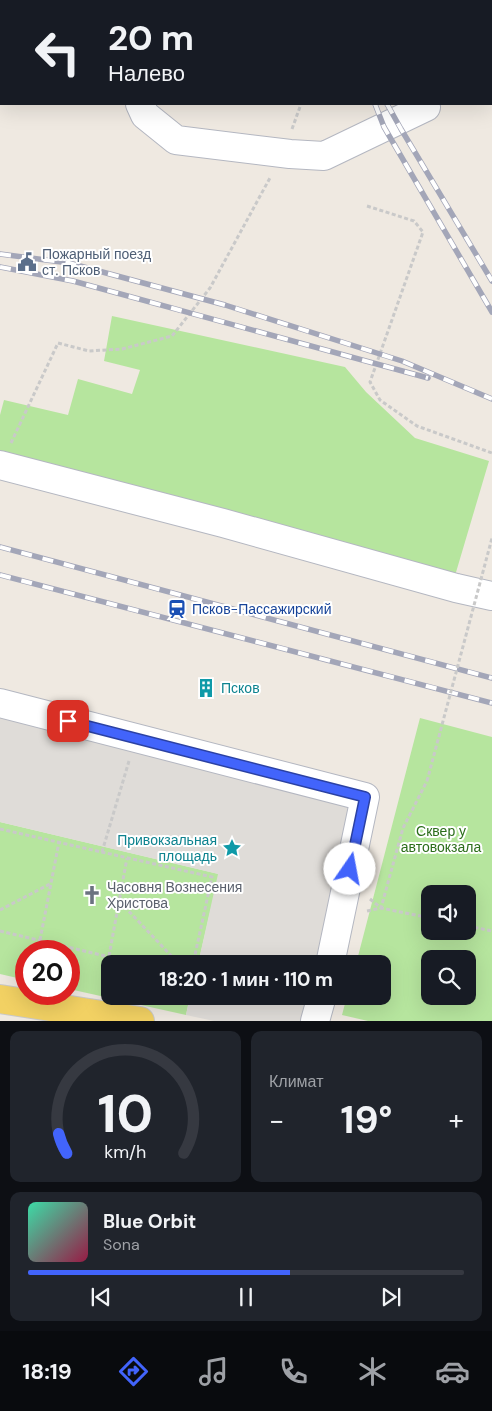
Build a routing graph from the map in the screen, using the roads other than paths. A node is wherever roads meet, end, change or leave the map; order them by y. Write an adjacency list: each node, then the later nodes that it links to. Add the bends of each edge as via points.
1 (140, 105): 2 (lane, via 145,115 176,140 324,156)
2 (426, 107)
3 (0, 465): 4 (lane)
4 (492, 596)
5 (0, 703): 6 (lane, via 365,797)
6 (332, 955)
7 (0, 999): 9 (main road)
8 (319, 1005): 10 (lane)
9 (140, 1021)
10 (315, 1021)

